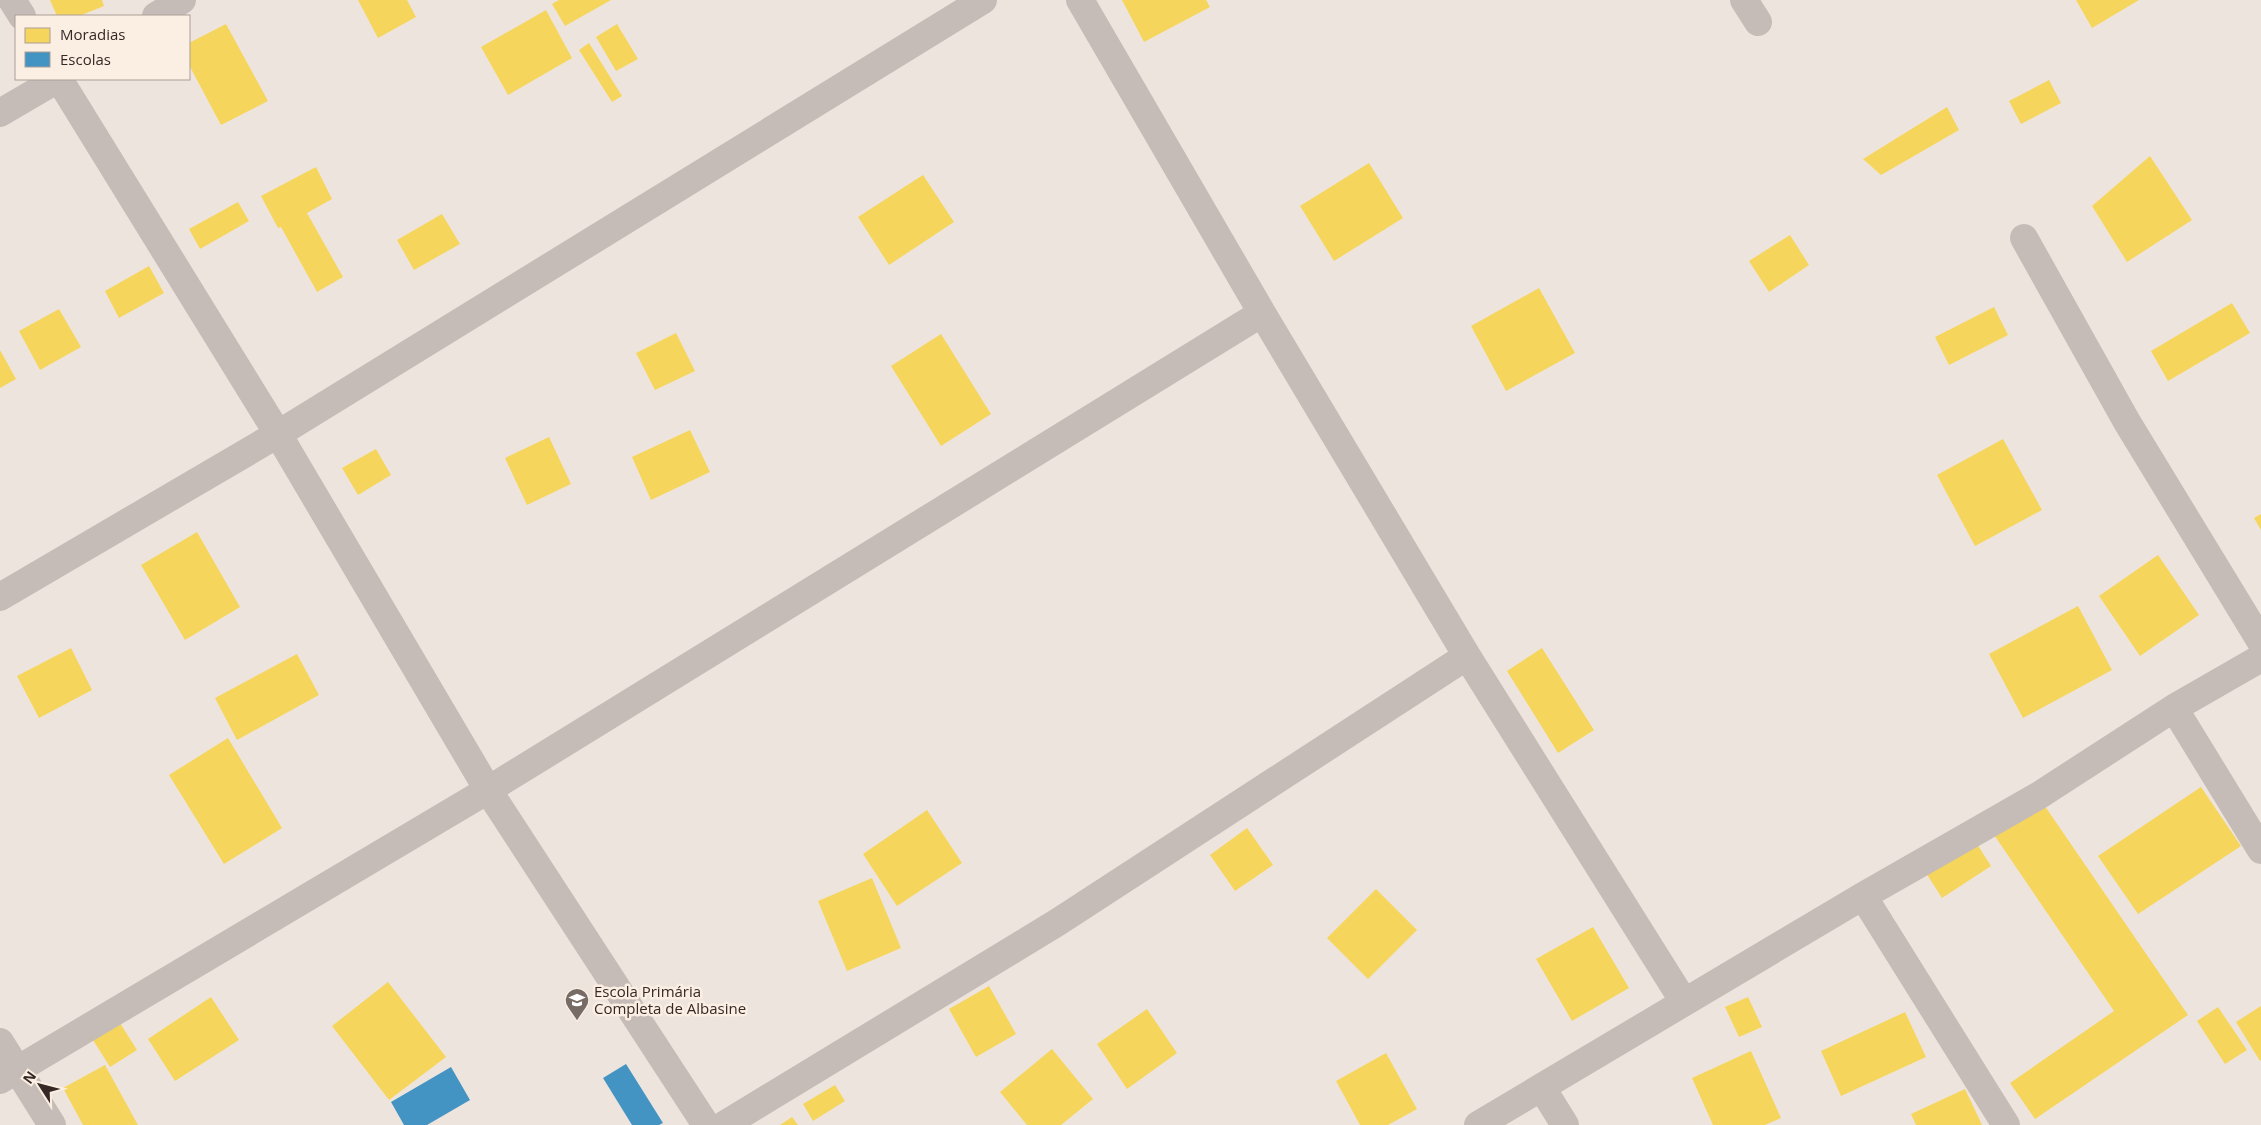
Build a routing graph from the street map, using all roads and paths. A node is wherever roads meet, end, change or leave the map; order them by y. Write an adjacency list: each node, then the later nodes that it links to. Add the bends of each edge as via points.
1 (12, 0): 5 (street)
2 (182, 0): 6 (street)
3 (983, 0): 12 (street)
4 (1080, 0): 11 (street)
5 (21, 15)
6 (158, 15)
7 (56, 80): 9 (street)
8 (59, 80): 12 (street)
9 (0, 113)
10 (2024, 238): 14 (street, via 2127,422)
11 (1262, 314): 15 (street); 18 (street)
12 (278, 434): 13 (street); 18 (street)
13 (0, 597)
14 (2261, 642)
15 (1467, 656): 21 (street); 27 (street, via 1058,922)
16 (2261, 658): 17 (street)
17 (2174, 708): 19 (street); 20 (street, via 2038,796)
18 (488, 790): 23 (street); 26 (street)
19 (2261, 850)
20 (1863, 896): 21 (street); 30 (street)
21 (1684, 1002): 24 (street)
22 (0, 1042): 23 (street)
23 (9, 1075): 25 (street)
24 (1542, 1088): 28 (street); 29 (street)
25 (52, 1125)
26 (706, 1125)
27 (724, 1125)
28 (1478, 1125)
29 (1565, 1125)
30 (2006, 1125)

